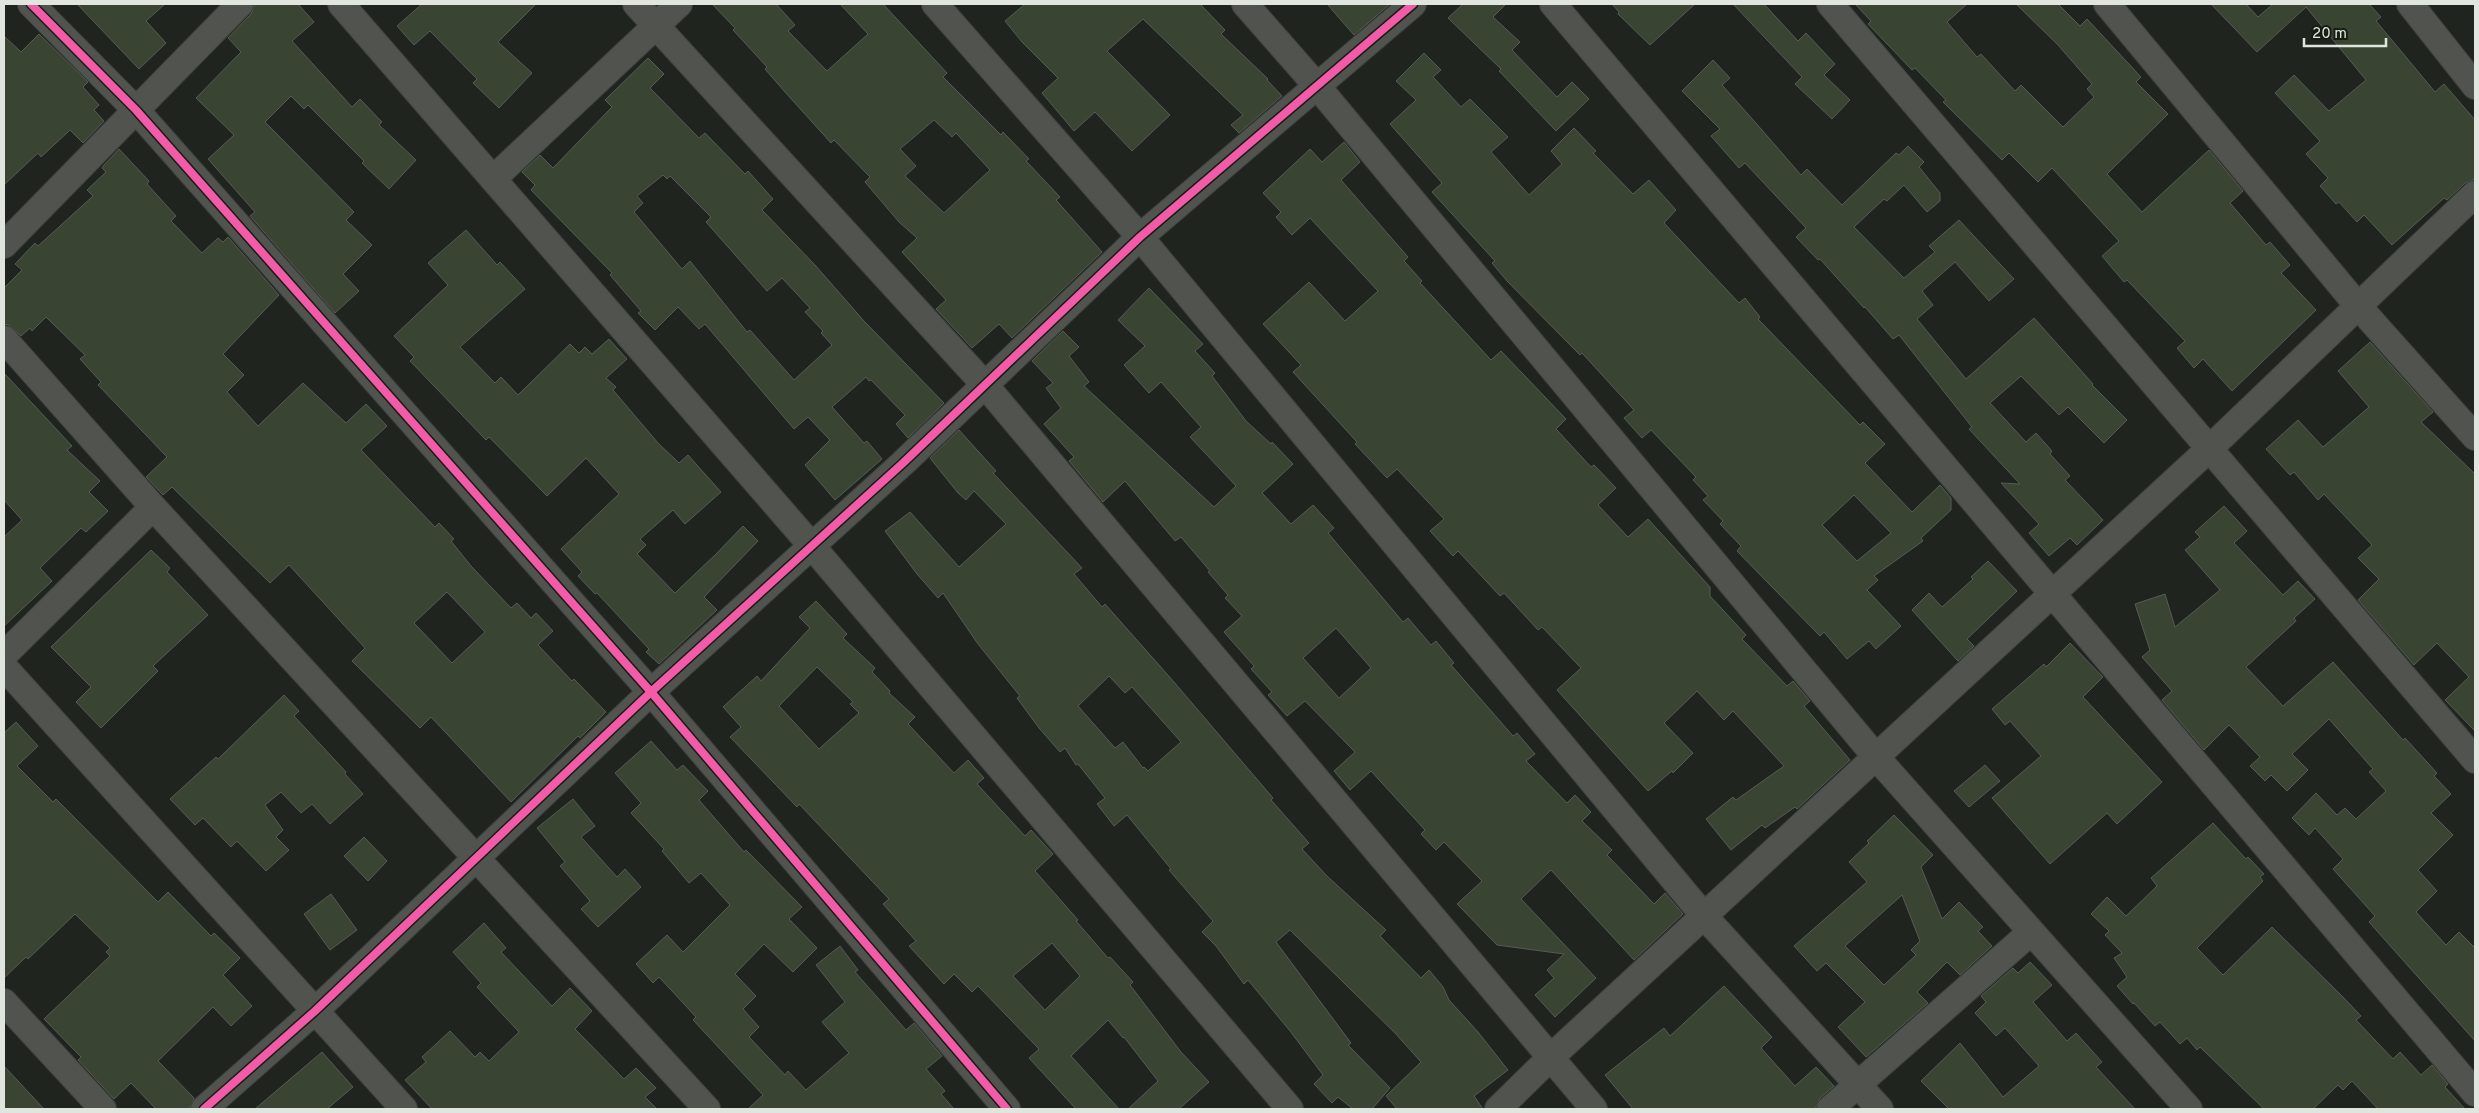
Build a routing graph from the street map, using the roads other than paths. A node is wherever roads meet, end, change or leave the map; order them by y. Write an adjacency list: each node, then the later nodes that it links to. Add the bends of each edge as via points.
1 (31, 4): 16 (street)
2 (240, 4): 16 (street)
3 (341, 4): 17 (street)
4 (636, 4): 13 (street)
5 (679, 4): 13 (street)
6 (934, 4): 19 (street)
7 (1245, 4): 14 (street)
8 (1412, 4): 14 (street)
9 (1553, 4): 28 (street)
10 (1830, 4): 25 (street)
11 (2107, 4): 21 (street)
12 (2410, 4): 15 (street)
13 (656, 26): 17 (street); 23 (street)
14 (1316, 86): 19 (street); 32 (street)
15 (2475, 86)
16 (136, 110): 20 (street); 31 (street)
17 (493, 179): 27 (street)
18 (2475, 194): 21 (street)
19 (1140, 237): 23 (street); 35 (street)
20 (4, 245)
21 (2358, 306): 24 (street); 25 (street)
22 (4, 339): 26 (street)
23 (985, 385): 27 (street); 39 (street)
24 (2475, 437)
25 (2209, 449): 28 (street); 33 (street)
26 (153, 507): 29 (street); 34 (street)
27 (812, 545): 31 (street); 47 (street)
28 (2052, 594): 32 (street); 41 (street)
29 (4, 656)
30 (4, 667): 38 (street)
31 (651, 692): 34 (street); 46 (street)
32 (1876, 757): 35 (street); 36 (street)
33 (2475, 760)
34 (477, 859): 38 (street); 45 (street)
35 (1704, 916): 39 (street); 40 (street)
36 (2031, 932): 40 (street); 52 (street)
37 (4, 1002): 42 (street)
38 (314, 1011): 43 (street); 44 (street)
39 (1550, 1058): 48 (street); 49 (street)
40 (1857, 1084): 50 (street); 51 (street)
41 (2475, 1093)
42 (103, 1109)
43 (204, 1109)
44 (404, 1109)
45 (707, 1109)
46 (1007, 1109)
47 (1290, 1109)
48 (1498, 1109)
49 (1594, 1109)
50 (1830, 1109)
51 (1880, 1109)
52 (2189, 1109)

